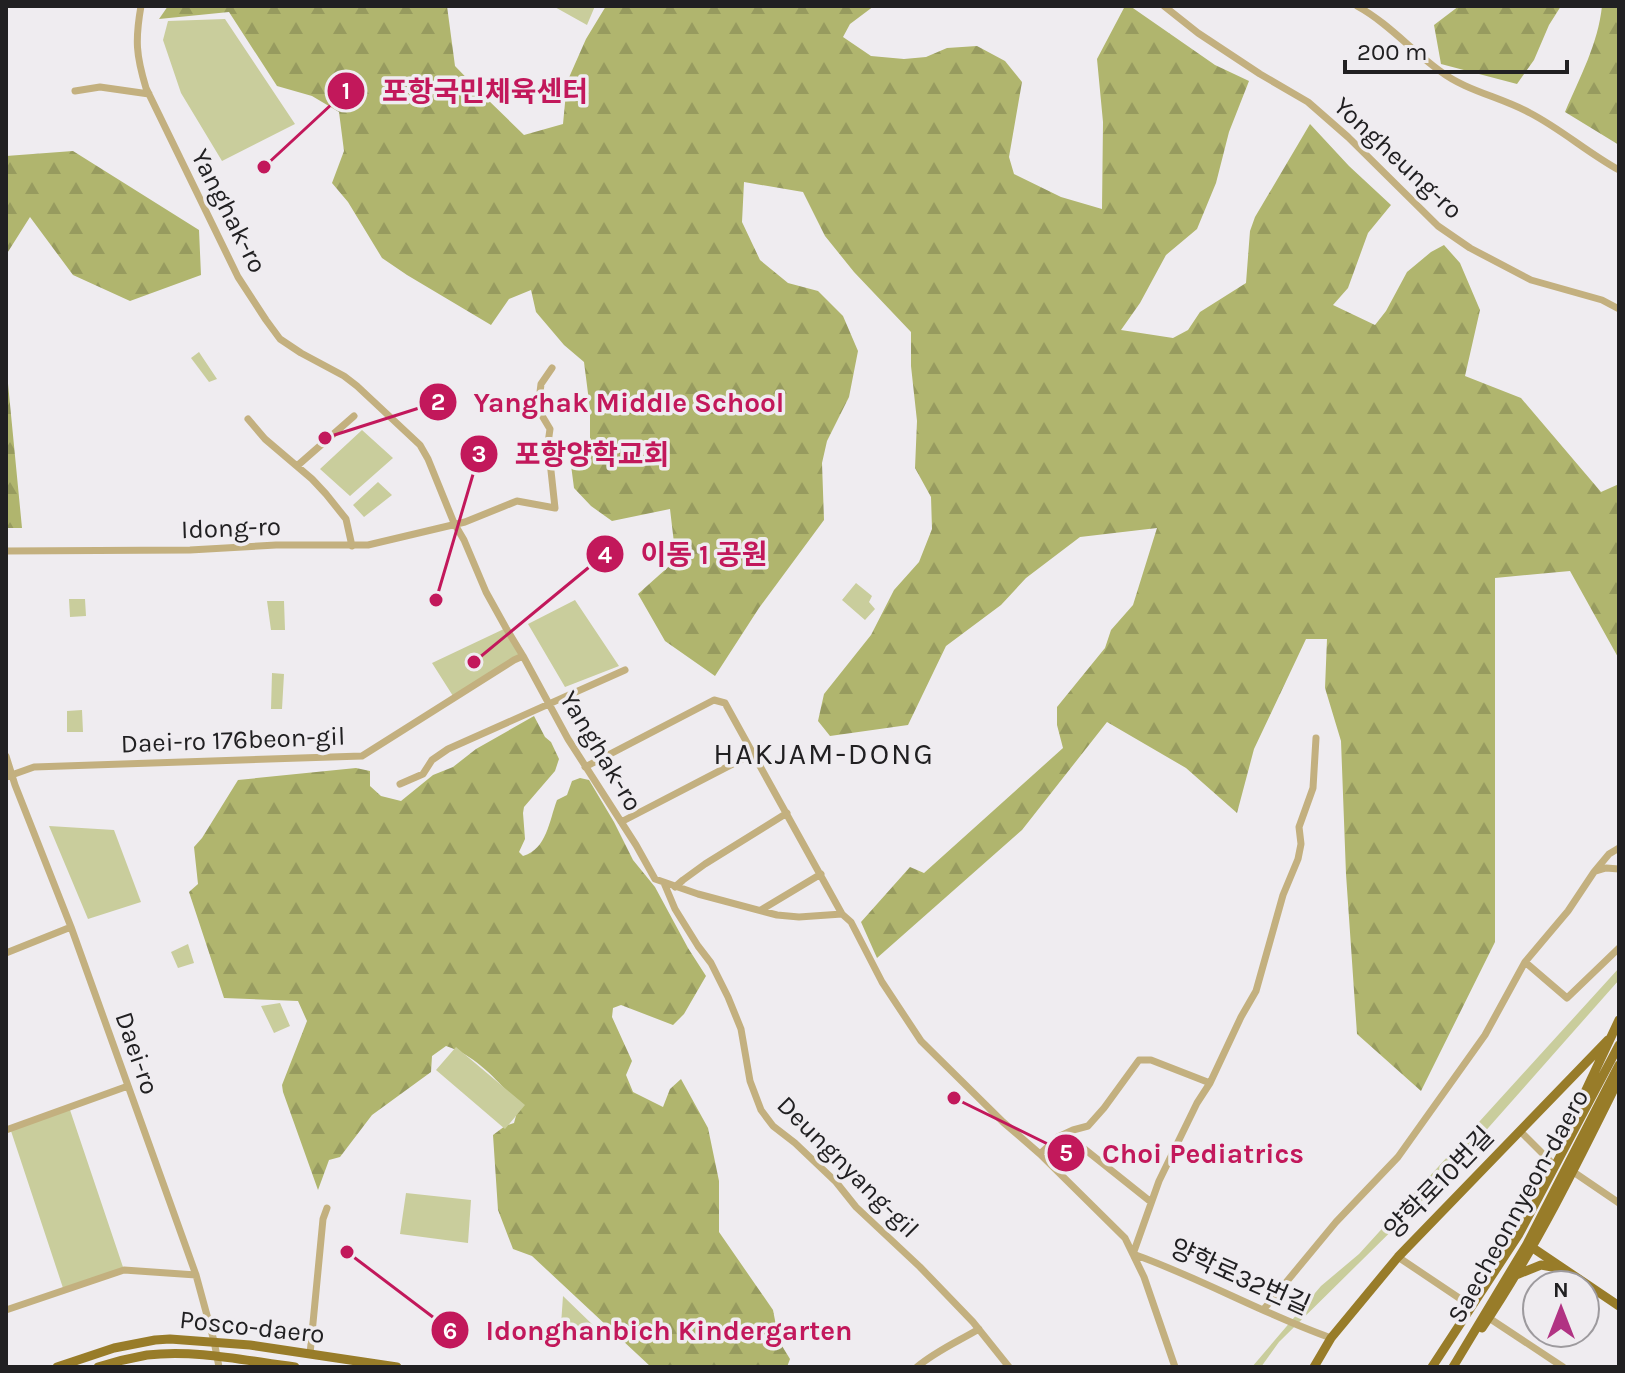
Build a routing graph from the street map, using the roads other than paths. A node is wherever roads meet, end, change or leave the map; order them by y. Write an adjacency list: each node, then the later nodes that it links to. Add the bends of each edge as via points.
1 (141, 6): 5 (street, Yanghak-ro, via 136,42)
2 (1164, 6): 7 (street, Yongheung-ro, via 1308,102 1438,226 1470,248 1531,280)
3 (1357, 6): 6 (street, via 1454,81 1512,103)
4 (75, 91): 5 (street, via 100,87)
5 (149, 94): 12 (street, Yanghak-ro, via 238,277 266,320 280,339 357,386 420,445)
6 (1619, 170)
7 (1619, 309)
8 (552, 368): 12 (street, Idong-ro, via 541,384 538,409 550,429 555,508 517,501)
9 (354, 416): 11 (street)
10 (248, 419): 11 (street)
11 (297, 466): 13 (street, via 346,519)
12 (454, 523): 13 (street, Idong-ro); 15 (street, Yanghak-ro)
13 (352, 546): 14 (street, Idong-ro)
14 (6, 551)
15 (523, 656): 17 (street, Yanghak-ro); 22 (street, Daei-ro 176beon-gil, via 362,756 34,767)
16 (625, 670): 17 (street)
17 (549, 705): 21 (street, Yanghak-ro); 23 (street, via 448,749 423,774)
18 (1316, 738): 43 (street, via 1313,788 1299,827 1298,859 1256,991)
19 (754, 753): 21 (street, via 725,703 714,700); 24 (street); 25 (street)
20 (6, 756): 22 (street, Daei-ro)
21 (585, 767): 25 (street, Yanghak-ro)
22 (9, 776): 34 (street, Daei-ro)
23 (400, 784)
24 (787, 813): 29 (street); 31 (street)
25 (621, 822): 30 (street, Yanghak-ro, via 655,879)
26 (1619, 848): 28 (street)
27 (1619, 869): 28 (street)
28 (1594, 872): 37 (street)
29 (821, 874): 32 (street); 33 (street)
30 (664, 883): 31 (street); 70 (street, Deungnyang-gil, via 728,997 761,1110)
31 (675, 887): 32 (street)
32 (761, 910): 33 (street, via 799,917)
33 (842, 914): 49 (street, via 921,1041)
34 (71, 927): 36 (street); 44 (street, Daei-ro)
35 (1619, 948): 37 (street, via 1567,998)
36 (6, 953)
37 (1525, 962): 67 (street, via 1485,1035 1398,1157)
38 (1617, 1026): 39 (main road)
39 (1608, 1040): 47 (main road, 양학로10번길); 50 (main road)
40 (1619, 1045): 45 (main road, Saecheonnyeon-daero)
41 (1619, 1065): 45 (main road, Saecheonnyeon-daero)
42 (1619, 1079): 51 (main road)
43 (1210, 1083): 48 (street, via 1139,1060 1088,1126); 52 (street)
44 (128, 1086): 46 (street); 62 (street, Daei-ro)
45 (1598, 1094): 55 (main road, Saecheonnyeon-daero); 56 (main road, Saecheonnyeon-daero)
46 (8, 1129)
47 (1520, 1131): 50 (street); 58 (main road, 양학로10번길)
48 (1061, 1136): 49 (street); 52 (street)
49 (1040, 1154): 57 (street, via 1125,1238)
50 (1551, 1162): 55 (main road, via 1519,1222)
51 (1572, 1171): 53 (street); 56 (main road)
52 (1151, 1202): 57 (street)
53 (1619, 1203)
54 (327, 1208): 74 (street)
55 (1518, 1236): 56 (main road); 65 (main road, Saecheonnyeon-daero)
56 (1530, 1246): 60 (main road); 63 (main road); 72 (main road, Saecheonnyeon-daero)
57 (1133, 1254): 67 (street, 양학로32번길); 84 (street)
58 (1398, 1257): 65 (street); 71 (main road, 양학로10번길)
59 (1531, 1269): 60 (main road)
60 (1565, 1269)
61 (1521, 1273): 63 (main road)
62 (196, 1275): 68 (street, via 124,1270); 73 (street, Daei-ro)
63 (1516, 1275): 69 (main road)
64 (1601, 1294): 66 (main road)
65 (1471, 1306): 86 (main road, Saecheonnyeon-daero)
66 (1619, 1306)
67 (1264, 1309): 71 (street, 양학로32번길)
68 (6, 1310)
69 (1489, 1318): 72 (main road); 77 (street)
70 (979, 1329): 82 (street); 83 (street, Deungnyang-gil)
71 (1331, 1338): 85 (main road, 양학로10번길)
72 (1471, 1338): 87 (main road, Saecheonnyeon-daero)
73 (214, 1341): 74 (main road, Posco-daero); 75 (street, Daei-ro); 78 (main road, Posco-daero, via 130,1344)
74 (310, 1354): 76 (main road, Posco-daero)
75 (218, 1362): 79 (main road, Posco-daero, via 189,1355 148,1355); 80 (main road, Posco-daero)
76 (359, 1364): 81 (main road, Posco-daero)
77 (1553, 1364): 88 (street)
78 (57, 1367)
79 (98, 1367)
80 (295, 1367)
81 (397, 1367)
82 (917, 1367)
83 (1009, 1367)
84 (1175, 1367)
85 (1314, 1367)
86 (1432, 1367)
87 (1453, 1367)
88 (1563, 1367)

